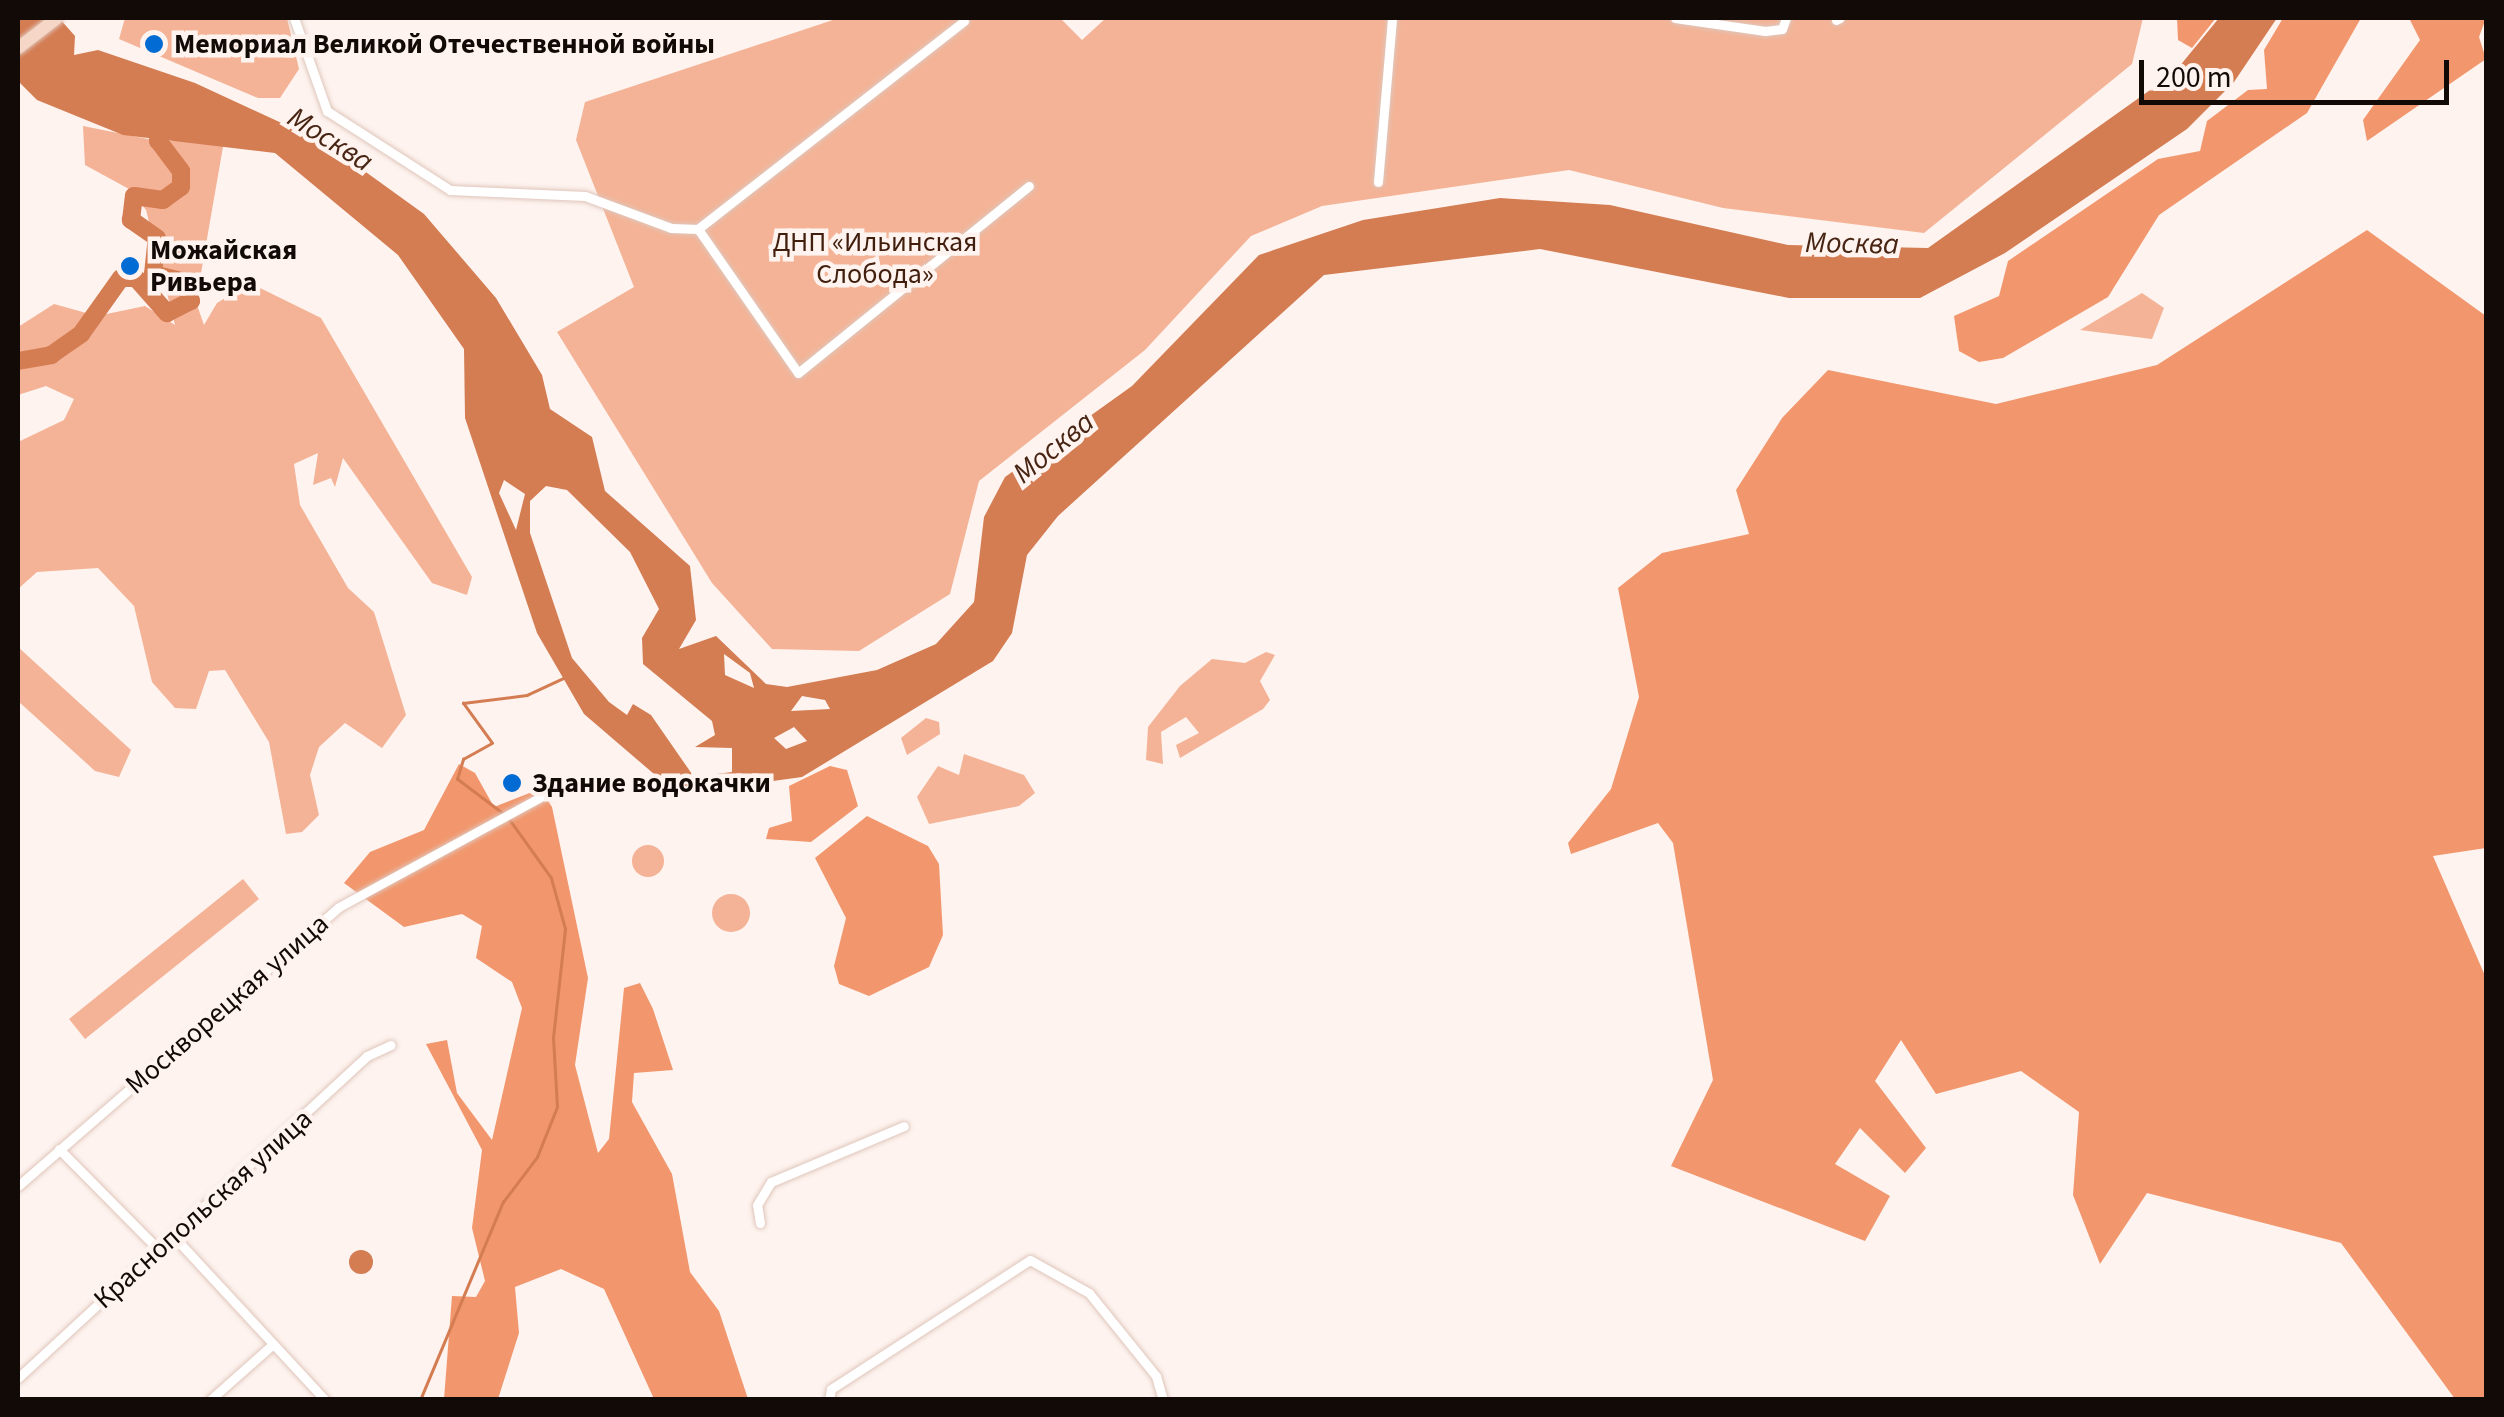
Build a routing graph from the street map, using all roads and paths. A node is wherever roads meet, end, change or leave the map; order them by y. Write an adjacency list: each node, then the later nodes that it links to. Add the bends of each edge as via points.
1 (57, 18): 7 (main road)
2 (294, 18): 10 (street, via 326,111 450,190 585,196 670,228)
3 (1392, 18): 8 (street)
4 (1675, 18): 5 (street, via 1765,31 1782,29)
5 (1786, 18)
6 (964, 21): 10 (street)
7 (18, 48)
8 (1378, 182)
9 (1030, 186): 10 (street, via 798,373)
10 (698, 228)
11 (557, 788): 14 (street, Москворецкая улица, via 339,908)
12 (391, 1045): 17 (street, Краснопольская улица, via 367,1056)
13 (904, 1126): 16 (street, via 771,1182 757,1205)
14 (60, 1150): 15 (street, Москворецкая улица); 18 (street)
15 (18, 1186)
16 (760, 1223)
17 (178, 1240): 18 (street, Краснопольская улица); 19 (street)
18 (156, 1247): 20 (street, Краснопольская улица)
19 (270, 1347): 21 (street); 22 (street)
20 (18, 1378)
21 (210, 1400)
22 (326, 1400)
23 (829, 1400): 24 (street, via 831,1389 1030,1260 1089,1293 1156,1376)
24 (1163, 1400)

